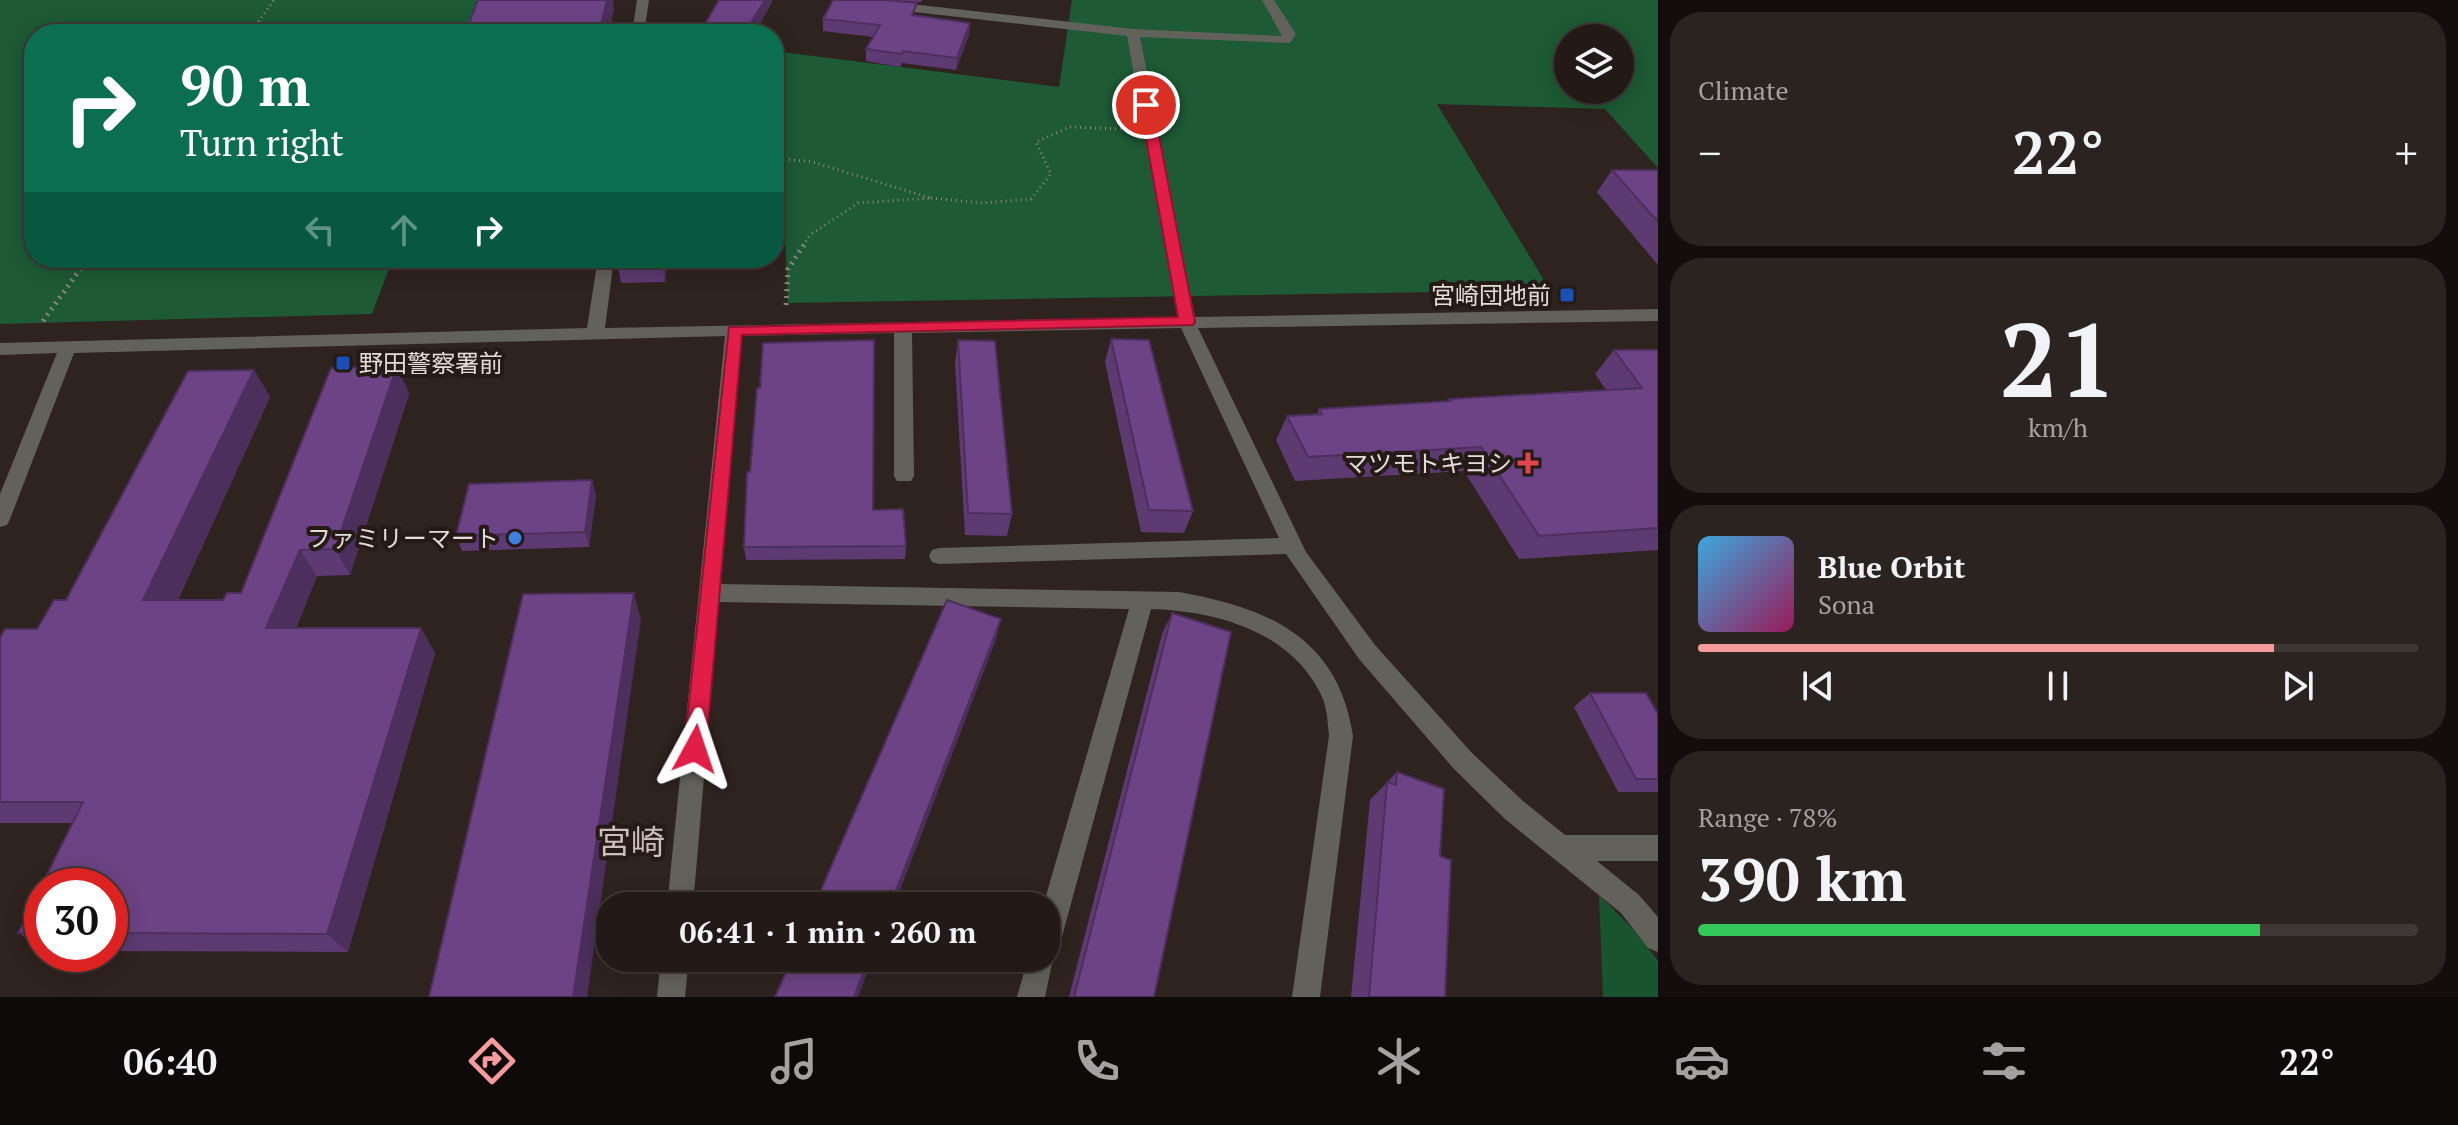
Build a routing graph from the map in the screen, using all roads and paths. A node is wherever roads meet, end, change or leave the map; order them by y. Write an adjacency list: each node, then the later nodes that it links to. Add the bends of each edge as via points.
1 (274, 0): 5 (path)
2 (643, 0): 6 (street)
3 (843, 0): 7 (street)
4 (1268, 0): 7 (street, via 1290,34 1286,40)
5 (257, 24)
6 (639, 24)
7 (1133, 33): 8 (street)
8 (1151, 129): 10 (path, via 1070,127 1036,142 1051,174 1031,199 983,203); 15 (street)
9 (784, 160): 10 (path, via 809,161)
10 (931, 198): 13 (path, via 858,203 810,235 788,269)
11 (81, 268): 22 (path)
12 (605, 268): 19 (street)
13 (785, 308)
14 (1651, 315): 15 (street); 18 (street)
15 (1187, 322): 16 (street); 25 (street)
16 (903, 327): 17 (street); 23 (street)
17 (734, 330): 19 (street); 27 (street)
18 (1658, 333)
19 (595, 334): 20 (street)
20 (68, 347): 22 (street); 24 (street)
21 (0, 349): 22 (street)
22 (24, 349)
23 (904, 476)
24 (0, 519)
25 (1293, 546): 26 (street); 29 (street, via 1367,652 1463,761)
26 (939, 556)
27 (710, 593): 28 (street); 31 (street)
28 (1142, 601): 32 (street); 38 (street, via 1231,609 1268,626 1302,651 1334,696 1341,736)
29 (1560, 848): 30 (street); 33 (street, via 1630,904)
30 (1658, 848)
31 (681, 892)
32 (1060, 894)
33 (1658, 938)
34 (674, 972): 36 (street)
35 (1038, 972): 37 (street)
36 (671, 997)
37 (1031, 997)
38 (1306, 997)

